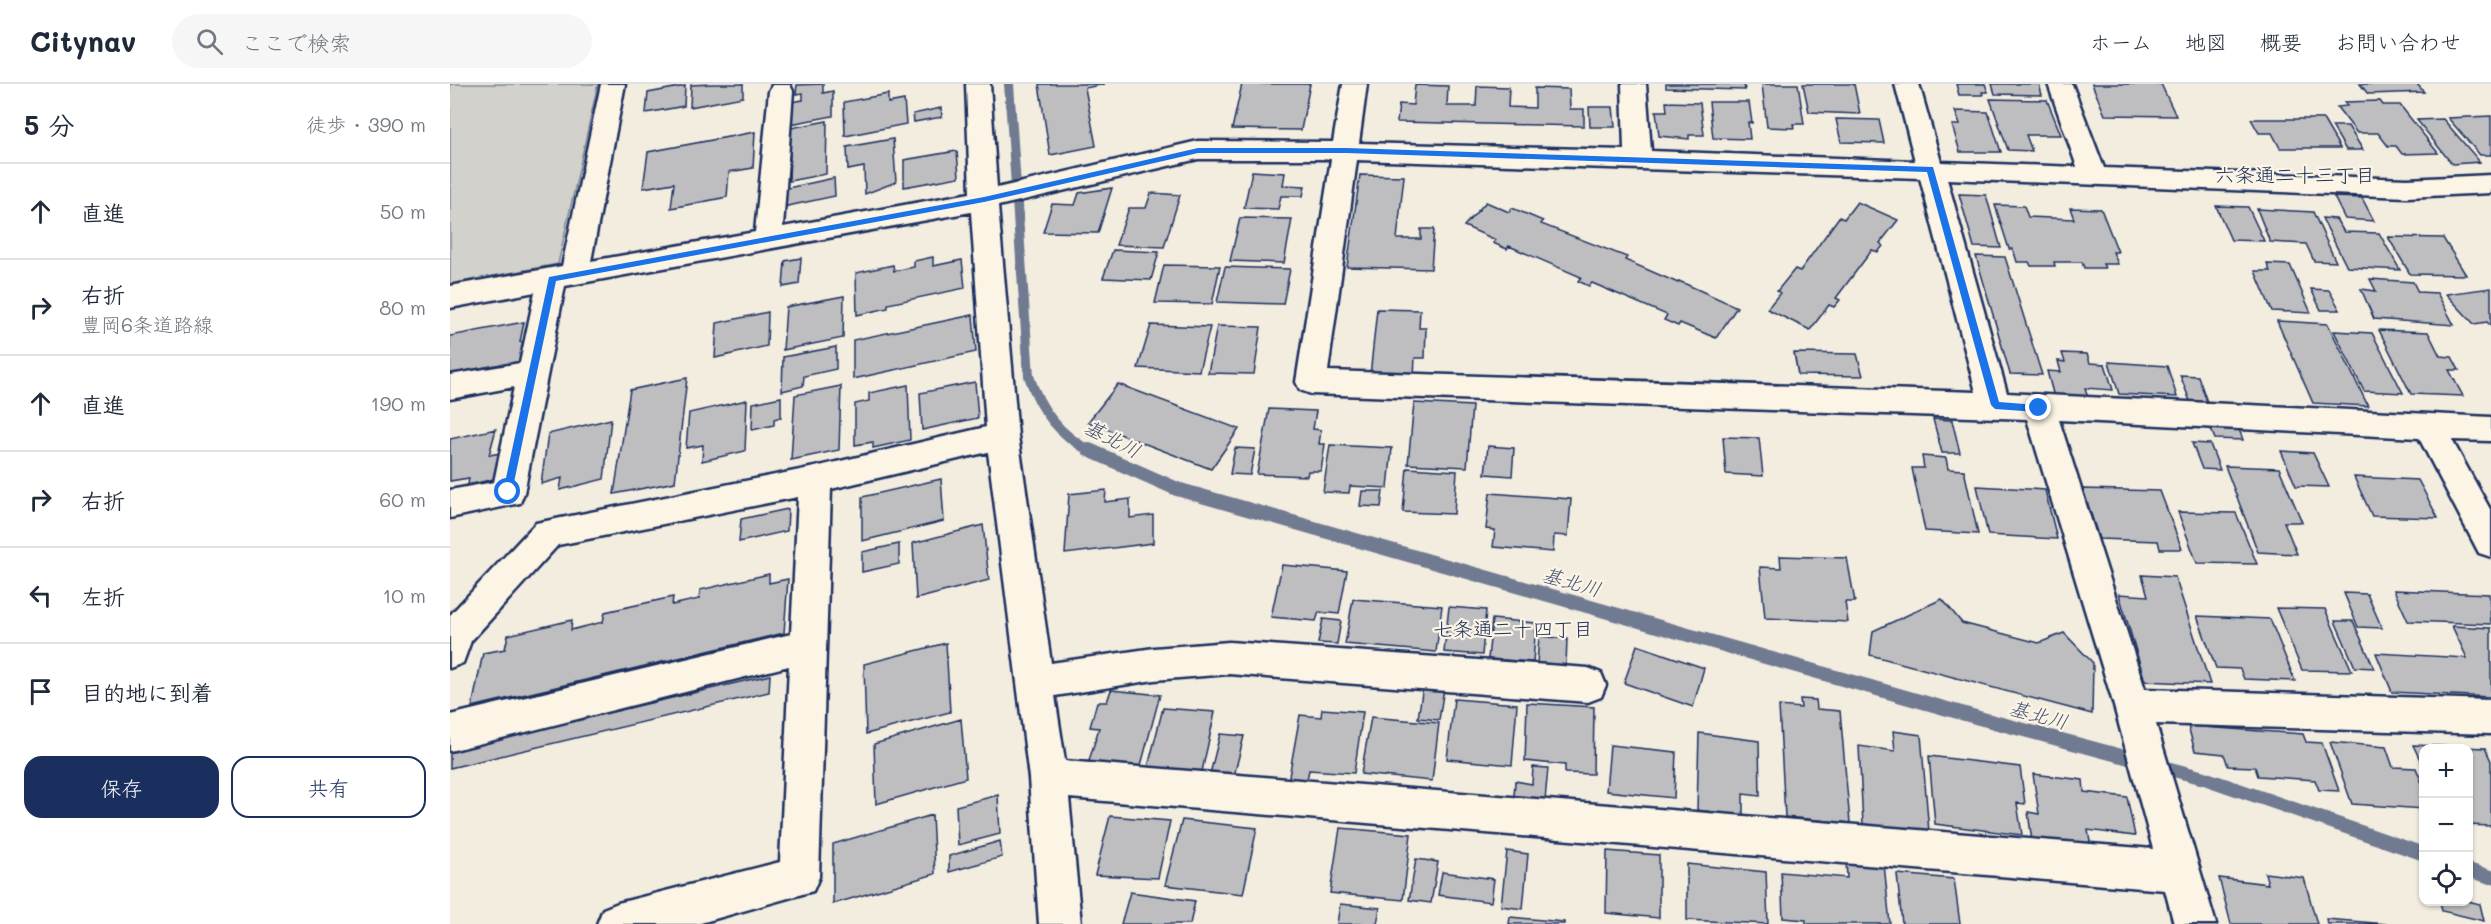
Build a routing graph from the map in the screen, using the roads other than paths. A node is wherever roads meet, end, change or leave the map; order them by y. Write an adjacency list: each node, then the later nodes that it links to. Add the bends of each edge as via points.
1 (613, 84): 15 (street)
2 (978, 84): 13 (street)
3 (1355, 84): 8 (street)
4 (1634, 84): 9 (street)
5 (1907, 84): 10 (street)
6 (2060, 84): 11 (street)
7 (781, 91): 14 (street)
8 (1346, 151): 9 (street); 13 (street, via 1198,150); 19 (street, via 1311,382)
9 (1638, 159): 10 (street)
10 (1930, 169): 11 (street); 19 (street)
11 (2093, 174): 12 (street, via 2407,188)
12 (2491, 184)
13 (993, 198): 14 (street); 23 (street)
14 (768, 240): 15 (street)
15 (563, 277): 16 (street); 17 (street)
16 (450, 297)
17 (533, 372): 18 (street); 25 (street, via 508,492)
18 (450, 387)
19 (1995, 405): 20 (street)
20 (2039, 408): 21 (street); 32 (street)
21 (2428, 425): 22 (street); 26 (street)
22 (2491, 429)
23 (1002, 436): 24 (street); 29 (street)
24 (814, 480): 27 (street); 28 (street, via 548,533 456,633)
25 (450, 504)
26 (2491, 543)
27 (807, 646): 33 (street); 36 (street, via 799,877)
28 (450, 652)
29 (1036, 682): 30 (street, via 1154,664 1229,658); 34 (street)
30 (1588, 685)
31 (2491, 717): 32 (street)
32 (2136, 722): 35 (street)
33 (450, 733)
34 (1048, 778): 35 (street); 37 (street)
35 (2180, 871): 38 (street)
36 (618, 924)
37 (1060, 924)
38 (2195, 924)

